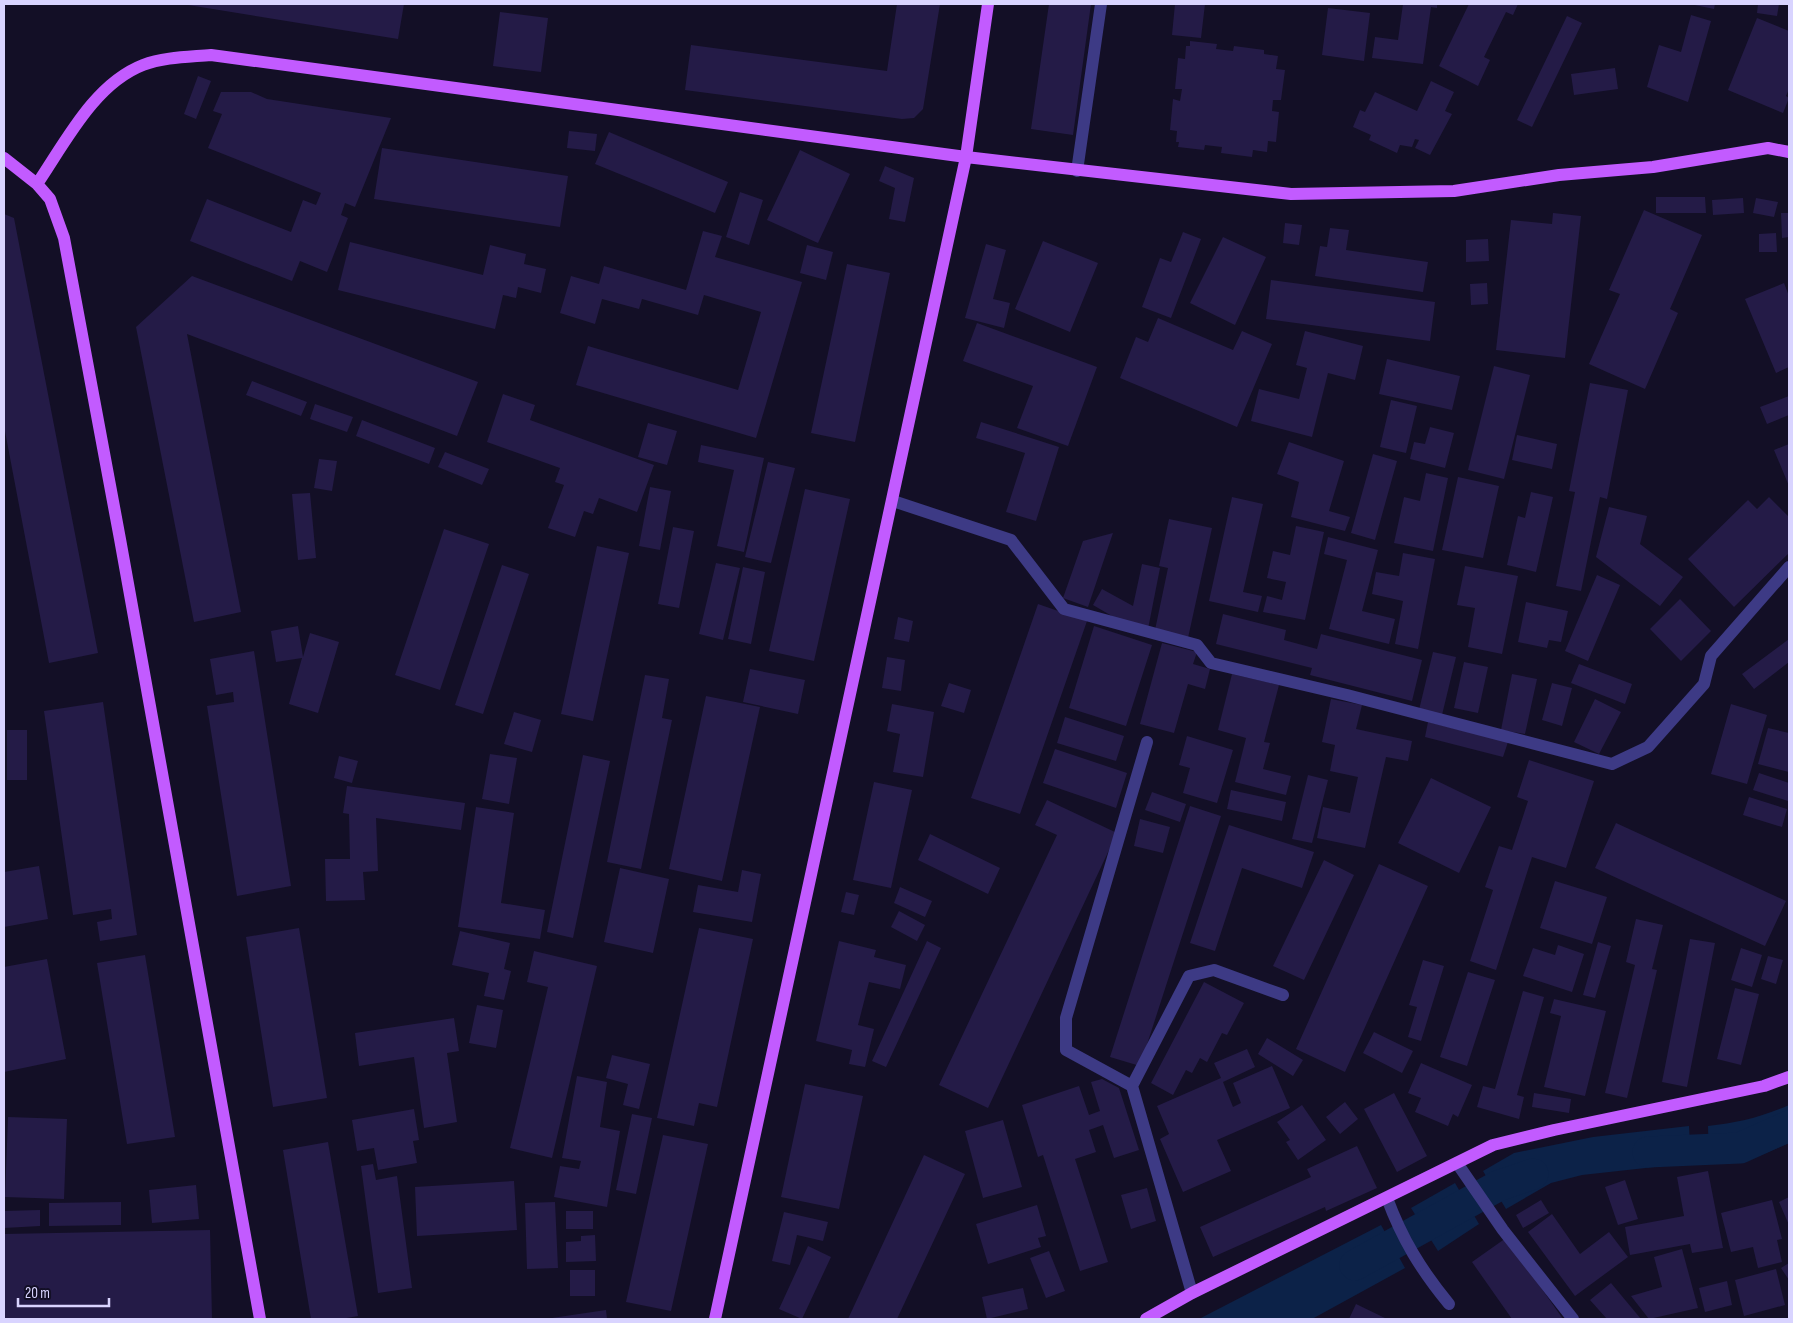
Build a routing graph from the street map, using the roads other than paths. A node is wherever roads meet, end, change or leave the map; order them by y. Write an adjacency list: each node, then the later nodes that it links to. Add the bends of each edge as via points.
1 (988, 4): 4 (main road)
2 (1101, 4): 7 (street)
3 (1789, 152): 7 (main road, via 1768,148 1654,167 1454,191 1291,194)
4 (966, 157): 7 (main road); 9 (main road, via 211,55 142,65 112,85 93,102); 10 (main road)
5 (4, 158): 8 (main road)
6 (4, 167): 8 (main road)
7 (1077, 171)
8 (20, 173): 9 (main road)
9 (37, 184): 20 (main road, via 50,199 64,238)
10 (893, 501): 11 (street, via 1011,540 1064,609 1197,645 1212,663 1612,764 1648,748 1704,684 1711,656); 21 (main road)
11 (1789, 567)
12 (1147, 742): 15 (street, via 1066,1018 1066,1050)
13 (1283, 995): 15 (street, via 1214,970 1189,976)
14 (1789, 1077): 16 (main road, via 1764,1086 1493,1144)
15 (1132, 1086): 18 (street)
16 (1457, 1163): 17 (main road); 23 (street, via 1503,1230)
17 (1387, 1198): 18 (main road); 19 (street, via 1422,1272)
18 (1192, 1293): 22 (main road)
19 (1449, 1304)
20 (260, 1319)
21 (716, 1319)
22 (1146, 1319)
23 (1573, 1319)

